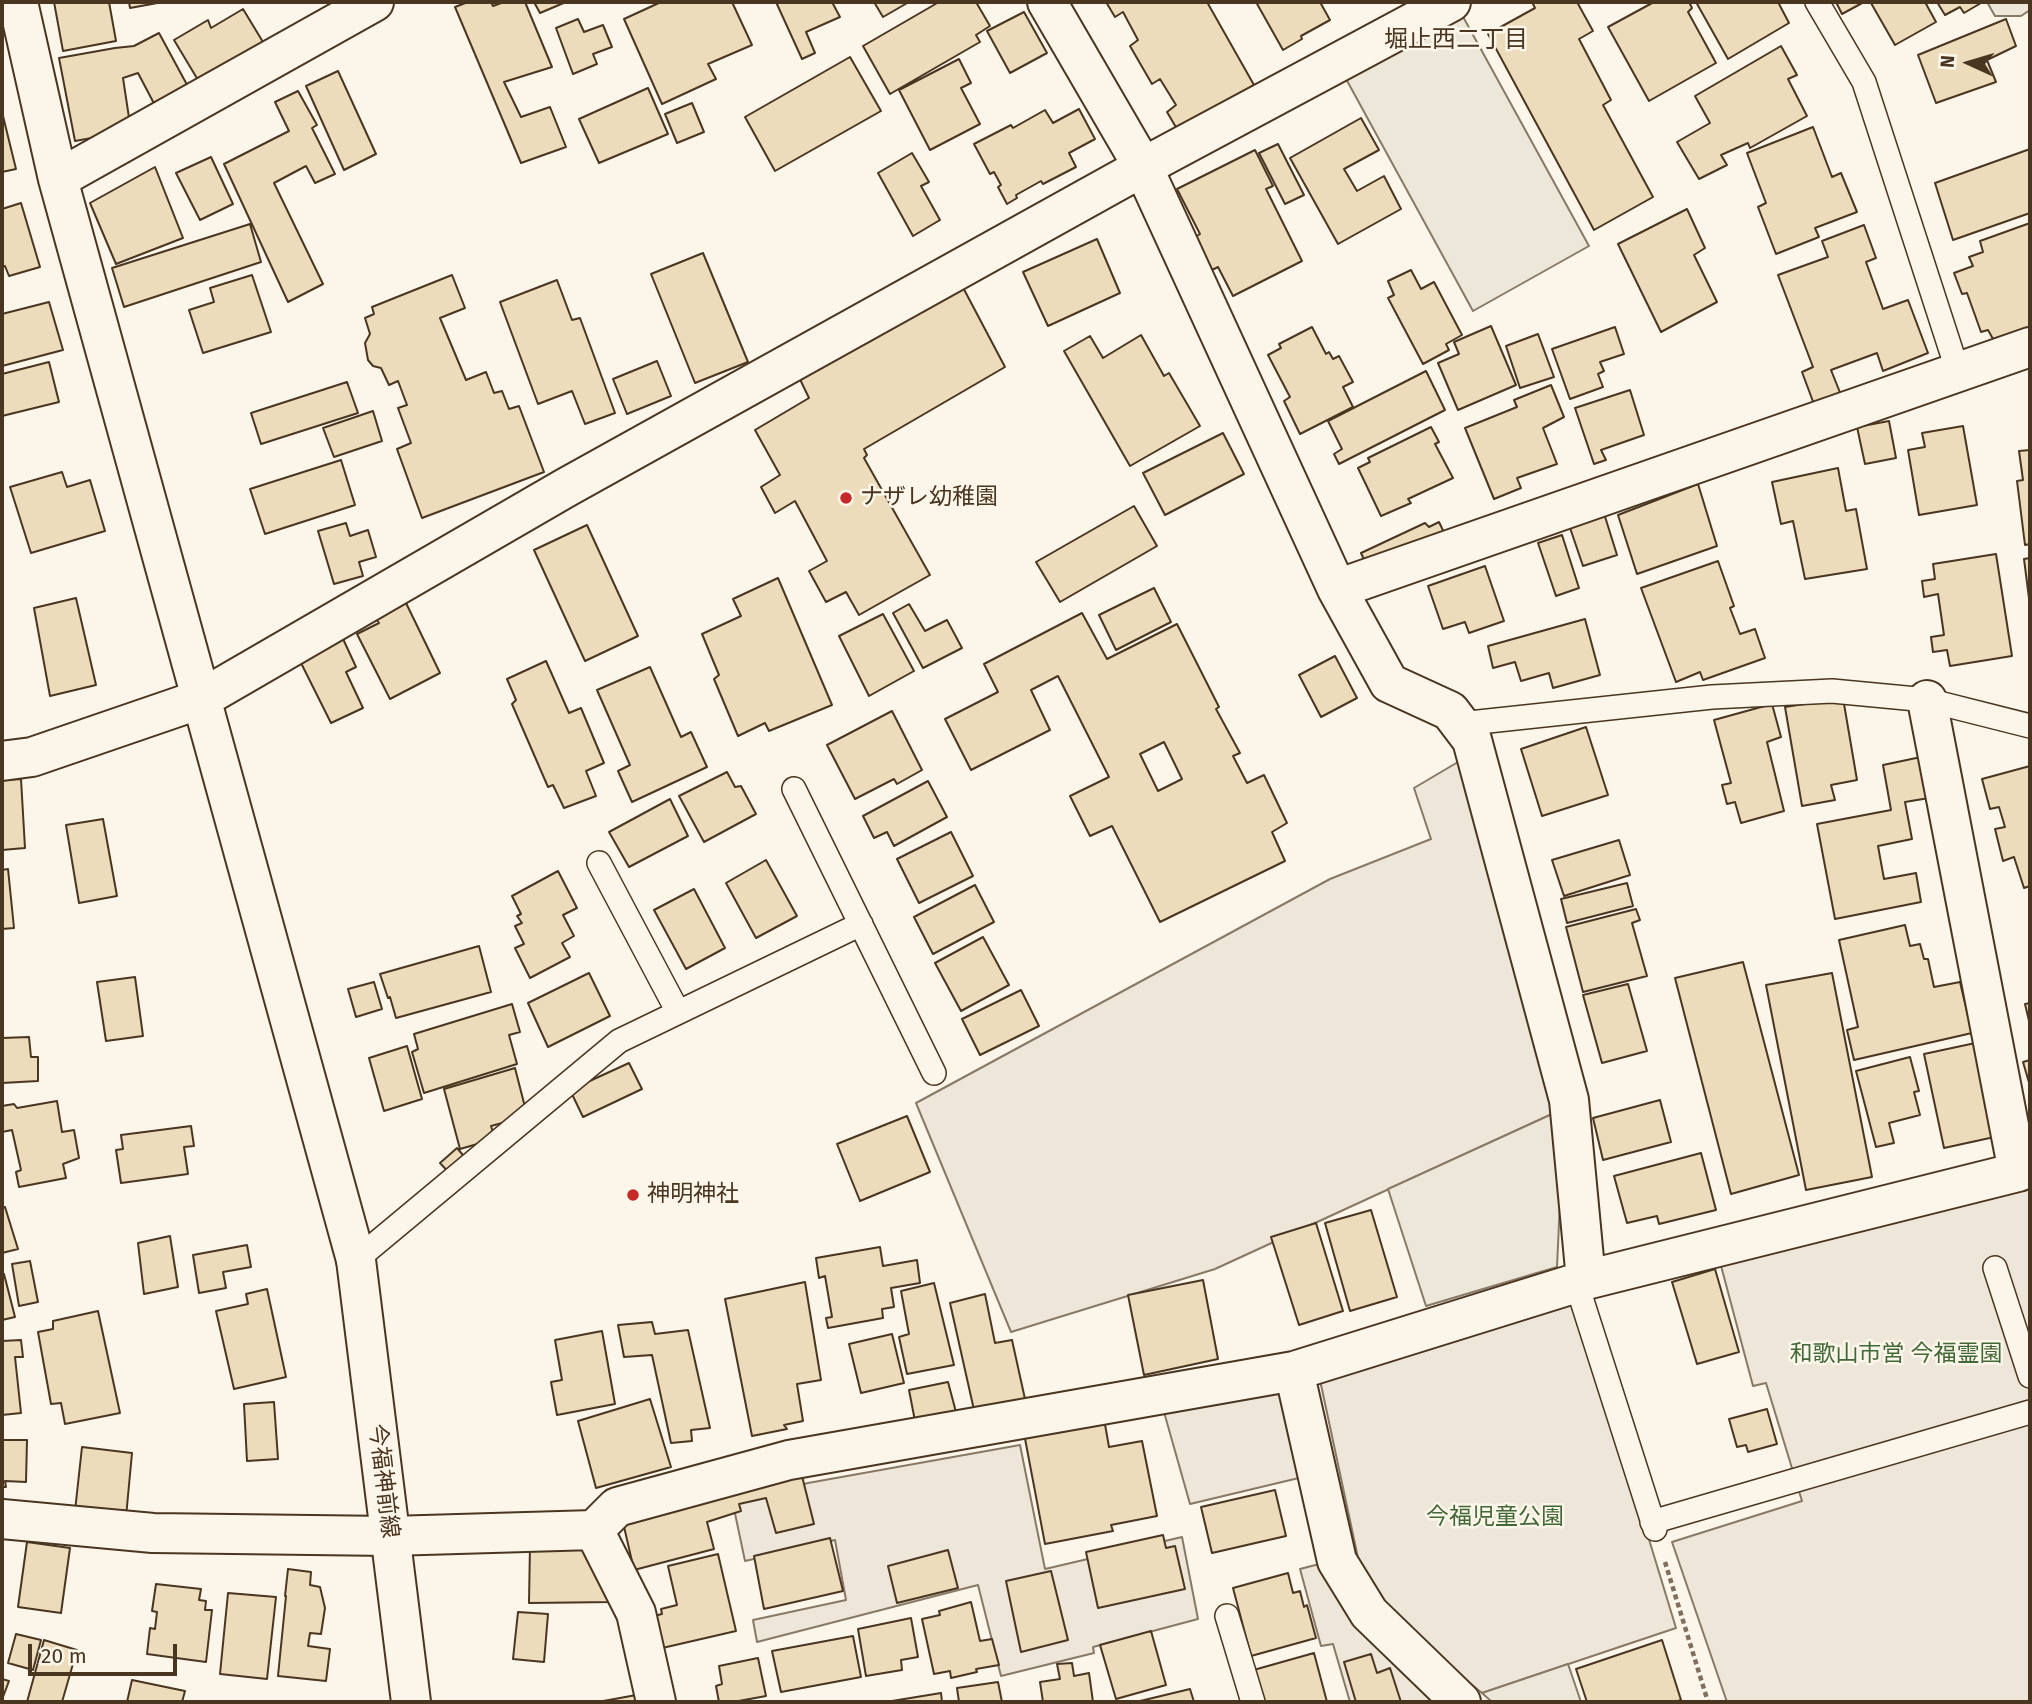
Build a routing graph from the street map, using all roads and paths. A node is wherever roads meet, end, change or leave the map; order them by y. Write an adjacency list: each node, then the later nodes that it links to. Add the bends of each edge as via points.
1 (18, 2): 6 (street, 今福神前線)
2 (374, 2): 8 (street)
3 (1047, 2): 7 (street)
4 (1451, 2): 7 (street)
5 (1817, 2): 10 (lane, via 1864,82)
6 (18, 84): 8 (street, 今福神前線)
7 (1143, 167): 11 (street); 12 (street, via 579,481)
8 (58, 179): 12 (street, 今福神前線)
9 (2030, 347): 10 (street)
10 (1958, 372): 11 (street)
11 (1338, 589): 14 (street, via 1389,683 1450,711)
12 (201, 699): 16 (street, via 32,757); 23 (street, 今福神前線)
13 (1927, 700): 14 (lane, via 1832,691 1712,697); 15 (lane); 22 (street)
14 (1460, 724): 25 (street, via 1472,740 1569,1100)
15 (2030, 726)
16 (2, 761)
17 (794, 789): 19 (lane)
18 (599, 863): 20 (lane)
19 (861, 924): 20 (lane); 21 (lane)
20 (678, 1012): 23 (lane, via 619,1041)
21 (934, 1073)
22 (2024, 1170): 25 (street)
23 (356, 1260): 32 (street, 今福神前線)
24 (1995, 1268): 27 (lane)
25 (1581, 1281): 26 (street); 30 (lane)
26 (1294, 1371): 31 (street, via 789,1460 617,1507); 37 (street, via 1337,1561 1369,1613)
27 (2030, 1376)
28 (2030, 1412): 30 (lane)
29 (2, 1519): 32 (street, via 153,1533)
30 (1654, 1525): 38 (path)
31 (594, 1530): 32 (street); 35 (street, via 636,1613)
32 (390, 1536): 34 (street, 今福神前線)
33 (1227, 1616): 36 (lane)
34 (411, 1702)
35 (656, 1702)
36 (1253, 1702)
37 (1461, 1702)
38 (1708, 1702)

